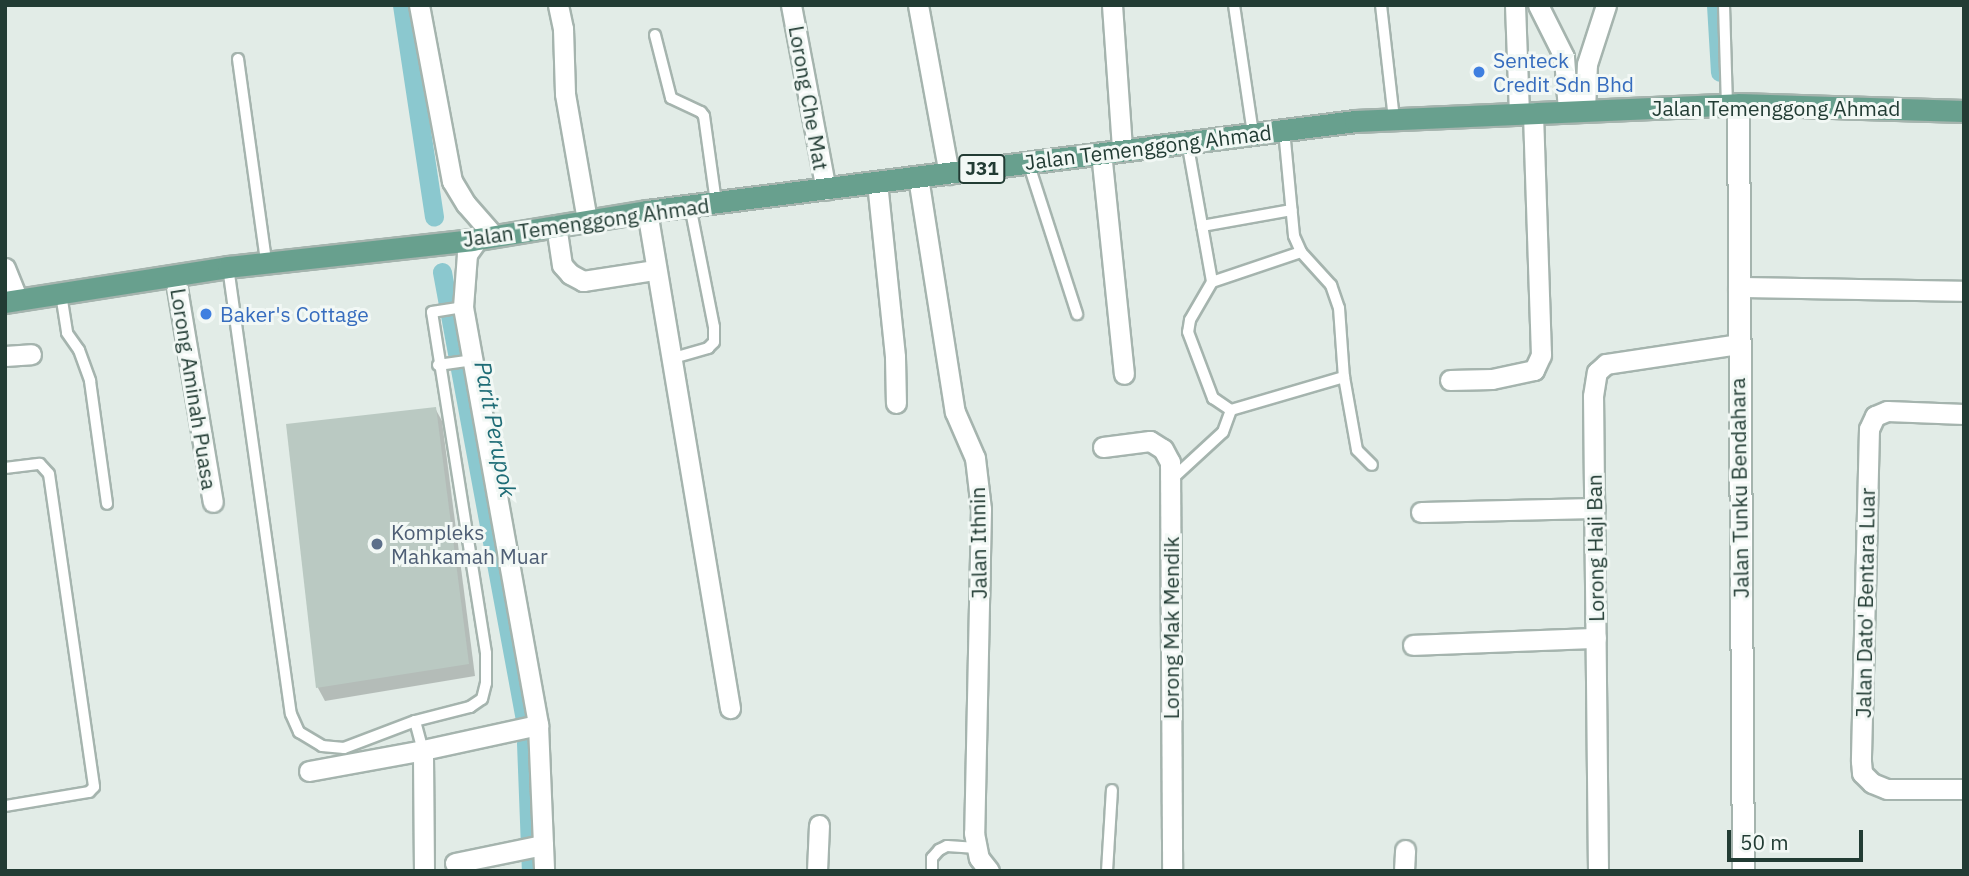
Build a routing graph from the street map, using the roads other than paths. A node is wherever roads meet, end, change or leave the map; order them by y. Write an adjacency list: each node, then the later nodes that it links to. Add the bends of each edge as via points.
1 (419, 5): 35 (street, via 452,181)
2 (558, 5): 32 (street, via 565,94)
3 (791, 5): 27 (street, Lorong Che Mat)
4 (918, 5): 24 (street)
5 (1112, 5): 22 (street)
6 (1234, 5): 20 (lane)
7 (1381, 5): 18 (lane)
8 (1515, 5): 17 (street)
9 (1538, 5): 15 (street, via 1564,57)
10 (1606, 5): 15 (street)
11 (1724, 5): 14 (lane)
12 (655, 34): 28 (lane, via 671,98 704,117)
13 (238, 59): 37 (lane)
14 (1732, 105): 15 (main road, Jalan Temenggong Ahmad / J31); 16 (main road, Jalan Temenggong Ahmad / J31); 43 (street, Jalan Tunku Bendahara)
15 (1577, 110): 17 (main road, Jalan Temenggong Ahmad / J31)
16 (1964, 111)
17 (1526, 112): 18 (main road, Jalan Temenggong Ahmad / J31); 57 (street, via 1541,355 1534,370 1492,379)
18 (1395, 119): 19 (main road, Jalan Temenggong Ahmad / J31)
19 (1284, 130): 20 (main road, Jalan Temenggong Ahmad / J31); 30 (lane)
20 (1252, 134): 21 (main road, Jalan Temenggong Ahmad / J31)
21 (1187, 142): 22 (main road, Jalan Temenggong Ahmad / J31); 34 (lane)
22 (1111, 151): 23 (main road, Jalan Temenggong Ahmad / J31); 55 (street)
23 (1028, 162): 24 (main road, Jalan Temenggong Ahmad / J31); 48 (lane)
24 (949, 174): 25 (main road, Jalan Temenggong Ahmad / J31)
25 (918, 177): 26 (main road, Jalan Temenggong Ahmad / J31); 81 (street, Jalan Ithnin, via 955,412 975,458 981,509)
26 (877, 183): 27 (main road, Jalan Temenggong Ahmad / J31); 58 (street)
27 (826, 190): 28 (main road, Jalan Temenggong Ahmad / J31)
28 (716, 203): 29 (main road, Jalan Temenggong Ahmad / J31)
29 (690, 206): 31 (main road, Jalan Temenggong Ahmad / J31); 52 (lane, via 715,327 714,342)
30 (1292, 210): 34 (lane); 36 (lane)
31 (647, 211): 32 (main road, Jalan Temenggong Ahmad / J31); 40 (street)
32 (587, 220): 33 (main road, Jalan Temenggong Ahmad / J31)
33 (556, 225): 35 (main road, Jalan Temenggong Ahmad / J31); 40 (street, via 562,265 583,281)
34 (1202, 226): 42 (lane)
35 (486, 237): 37 (main road, Jalan Temenggong Ahmad / J31); 47 (street, via 467,254)
36 (1301, 252): 42 (lane); 56 (lane, via 1331,285 1339,308)
37 (266, 262): 38 (main road, Jalan Temenggong Ahmad / J31)
38 (228, 267): 41 (main road, Jalan Temenggong Ahmad / J31); 72 (lane, via 291,714 299,732 322,746 344,748)
39 (6, 269): 46 (street)
40 (654, 270): 52 (street)
41 (175, 276): 45 (main road, Jalan Temenggong Ahmad / J31); 65 (street, Lorong Aminah Puasa)
42 (1212, 282): 59 (lane, via 1188,332 1213,398)
43 (1738, 287): 44 (street); 49 (street, Jalan Tunku Bendahara)
44 (1964, 290)
45 (61, 294): 46 (main road, Jalan Temenggong Ahmad / J31); 66 (lane, via 67,333 90,381)
46 (12, 301)
47 (463, 307): 53 (street); 54 (lane, via 432,312)
48 (1077, 314)
49 (1738, 344): 67 (street, Lorong Haji Ban, via 1606,364 1597,372 1593,396); 93 (street, Jalan Tunku Bendahara)
50 (31, 354): 51 (street)
51 (5, 356)
52 (670, 359): 71 (street)
53 (472, 360): 54 (lane); 73 (street)
54 (438, 365): 72 (lane, via 486,653 486,682 482,698 470,707)
55 (1124, 374)
56 (1344, 377): 59 (lane); 62 (lane, via 1357,450)
57 (1450, 380)
58 (897, 403)
59 (1231, 410): 64 (lane, via 1223,432)
60 (1964, 414): 76 (street, Jalan Dato' Bentara Luar, via 1887,411 1875,416 1869,429 1861,761 1862,773 1887,789)
61 (1103, 447): 64 (street, Lorong Mak Mendik, via 1150,441 1163,449 1170,463)
62 (1372, 465)
63 (5, 468): 78 (lane, via 40,464 49,474 94,787 89,792)
64 (1170, 481): 90 (street, Lorong Mak Mendik)
65 (212, 502)
66 (107, 504)
67 (1595, 508): 68 (street); 69 (street, Lorong Haji Ban)
68 (1421, 512)
69 (1596, 638): 70 (street); 92 (street, Lorong Haji Ban)
70 (1412, 645)
71 (730, 708)
72 (415, 721): 74 (lane)
73 (538, 725): 74 (street); 80 (street)
74 (423, 750): 75 (street); 84 (street)
75 (309, 771)
76 (1964, 789)
77 (1112, 790): 89 (lane)
78 (5, 806)
79 (818, 825): 86 (street)
80 (543, 845): 83 (street); 85 (street)
81 (977, 848): 87 (lane, via 947,846 939,850 932,859); 88 (street, Jalan Ithnin)
82 (1405, 850): 91 (street)
83 (456, 863)
84 (424, 871)
85 (544, 871)
86 (817, 871)
87 (932, 871)
88 (989, 871)
89 (1107, 871)
90 (1172, 871)
91 (1404, 871)
92 (1598, 871)
93 (1743, 871)

